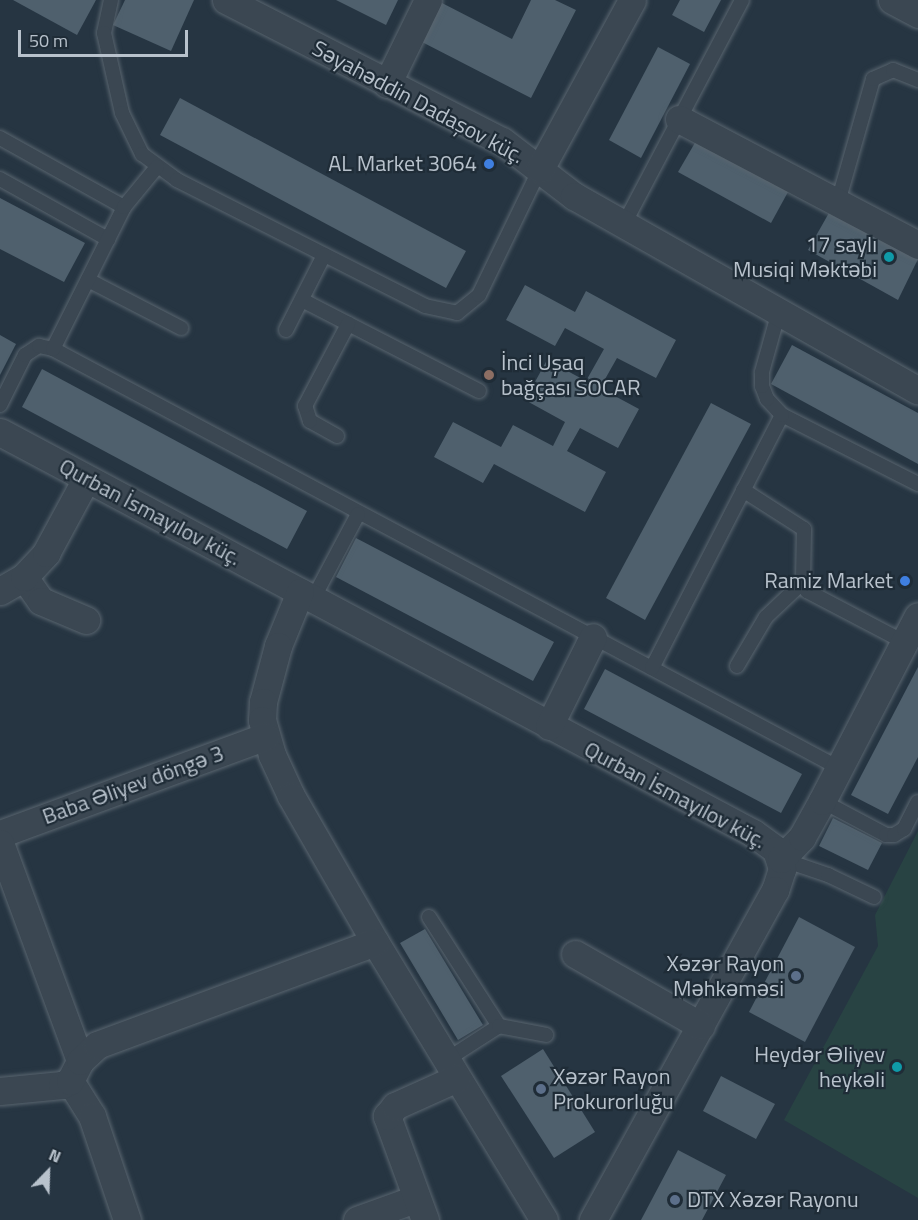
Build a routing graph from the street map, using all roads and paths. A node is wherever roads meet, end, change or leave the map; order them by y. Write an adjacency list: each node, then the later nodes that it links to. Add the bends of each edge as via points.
1 (111, 0): 12 (lane, via 104,33 122,113 132,140)
2 (226, 0): 9 (street, Səyahəddin Dadaşov küç.)
3 (428, 0): 9 (street)
4 (632, 0): 13 (street)
5 (742, 0): 10 (lane)
6 (892, 0): 7 (street)
7 (918, 14)
8 (918, 80): 15 (lane, via 893,70 873,79)
9 (387, 84): 13 (street, Səyahəddin Dadaşov küç., via 502,141)
10 (679, 119): 15 (street); 17 (lane)
11 (0, 138): 16 (lane)
12 (157, 167): 16 (lane); 20 (lane)
13 (540, 169): 17 (street, Səyahəddin Dadaşov küç., via 574,196); 20 (lane, via 479,295 457,313 425,306)
14 (0, 180): 18 (lane)
15 (838, 202): 19 (street)
16 (124, 207): 18 (lane)
17 (624, 225): 23 (street, Səyahəddin Dadaşov küç.)
18 (108, 239): 21 (lane)
19 (918, 246)
20 (324, 255): 22 (lane)
21 (88, 280): 25 (lane); 27 (lane)
22 (302, 300): 24 (lane); 26 (lane)
23 (779, 311): 28 (street, Səyahəddin Dadaşov küç.); 31 (lane, via 762,372 762,386 767,399)
24 (348, 324): 29 (lane); 33 (lane, via 305,406 310,421)
25 (181, 328)
26 (286, 330)
27 (53, 349): 30 (lane, via 39,346 25,355); 37 (lane)
28 (918, 390)
29 (479, 391)
30 (0, 405)
31 (782, 415): 35 (lane); 36 (lane)
32 (0, 432): 34 (street, Qurban İsmayılov küç.)
33 (337, 436)
34 (86, 478): 38 (street, via 46,553); 41 (street, Qurban İsmayılov küç.)
35 (918, 484)
36 (743, 490): 39 (lane, via 804,529); 47 (lane)
37 (358, 513): 41 (lane); 44 (lane)
38 (24, 577): 40 (street); 43 (street, via 41,601)
39 (803, 582): 45 (lane, via 807,591); 46 (lane, via 766,617)
40 (0, 591)
41 (306, 595): 48 (street, Qurban İsmayılov küç.); 49 (street, via 269,675 262,720)
42 (918, 616): 45 (street)
43 (86, 620)
44 (593, 637): 47 (lane); 48 (street)
45 (904, 642): 50 (street)
46 (737, 666)
47 (652, 668): 50 (lane)
48 (549, 726): 55 (street, Qurban İsmayılov küç., via 753,833)
49 (266, 736): 53 (street, Baba Əliyev döngə 3); 58 (street, via 291,796)
50 (839, 768): 51 (street)
51 (822, 801): 52 (lane, via 894,835 904,829); 55 (street, via 802,837)
52 (918, 802)
53 (0, 834)
54 (0, 843): 64 (street)
55 (782, 859): 56 (lane); 61 (street, Qurban İsmayılov küç., via 775,890)
56 (874, 897)
57 (429, 917): 60 (lane)
58 (375, 942): 63 (street); 64 (street, via 97,1045)
59 (575, 954): 61 (street)
60 (499, 1026): 62 (lane); 63 (lane)
61 (701, 1026): 70 (street, Qurban İsmayılov küç.)
62 (546, 1035)
63 (452, 1069): 66 (street, via 395,1106 387,1116); 69 (street)
64 (75, 1071): 65 (street, via 51,1089); 67 (street)
65 (0, 1091)
66 (420, 1210): 68 (street)
67 (127, 1220)
68 (357, 1220)
69 (544, 1220)
70 (593, 1220)

